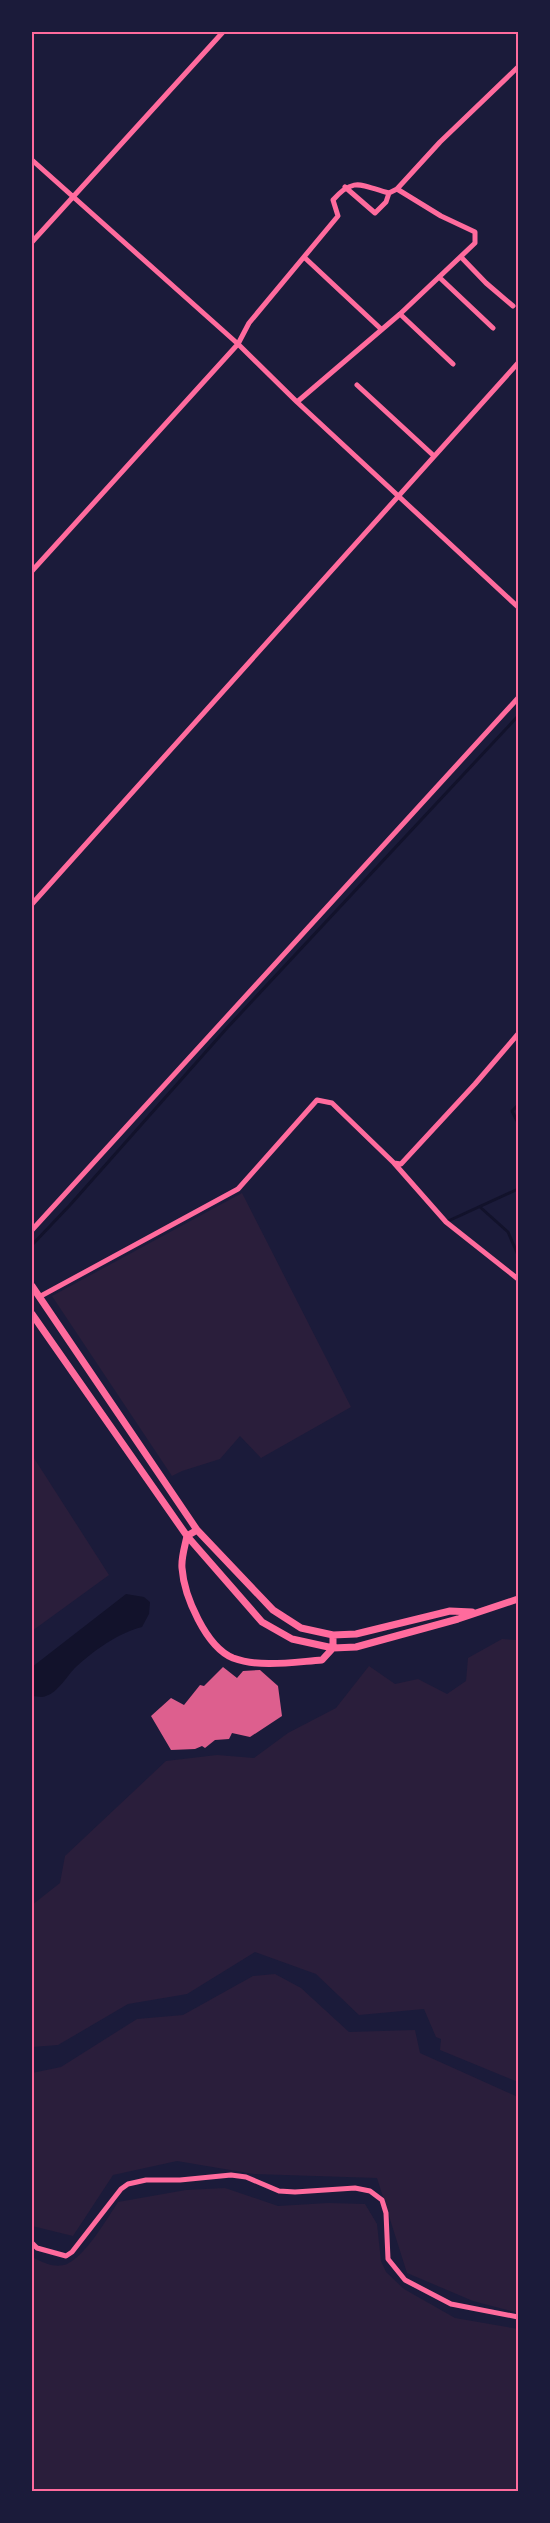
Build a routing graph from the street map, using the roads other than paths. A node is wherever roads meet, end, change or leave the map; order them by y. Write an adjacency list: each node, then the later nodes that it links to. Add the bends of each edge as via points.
1 (223, 32): 7 (street)
2 (518, 69): 5 (street, via 440,142)
3 (32, 160): 7 (street)
4 (345, 186): 6 (street, via 354,183); 6 (street, via 375,213); 9 (street, via 333,200 338,216)
5 (397, 189): 6 (street); 10 (street, via 475,232 475,243)
6 (389, 193)
7 (74, 196): 8 (street); 16 (street)
8 (32, 242)
9 (304, 257): 15 (street); 16 (street, via 249,323)
10 (461, 257): 11 (street); 12 (street)
11 (439, 277): 13 (street); 14 (street)
12 (513, 306)
13 (400, 314): 15 (street); 18 (street)
14 (493, 328)
15 (381, 329): 20 (street)
16 (238, 344): 20 (street); 23 (street)
17 (519, 363): 21 (street)
18 (453, 364)
19 (357, 385): 21 (street)
20 (297, 402): 22 (street)
21 (434, 456): 22 (street)
22 (399, 494): 24 (street); 26 (street)
23 (32, 571)
24 (519, 607)
25 (519, 698): 29 (street)
26 (32, 904)
27 (519, 1034): 28 (street, via 400,1164)
28 (394, 1163): 30 (street, via 446,1222); 32 (street, via 332,1103 318,1100 238,1189)
29 (32, 1230)
30 (519, 1279)
31 (32, 1286): 32 (street)
32 (39, 1297): 34 (street)
33 (32, 1314): 35 (street)
34 (197, 1530): 35 (street); 38 (street, via 273,1610 301,1628)
35 (187, 1536): 39 (street, via 262,1622 292,1639); 39 (street, via 181,1566 184,1587 194,1612 221,1651 235,1658 279,1663 322,1660)
36 (519, 1599): 37 (street)
37 (476, 1612): 38 (street, via 450,1611 356,1634); 39 (street, via 356,1647)
38 (333, 1635): 39 (street)
39 (333, 1648)
40 (32, 2243): 41 (street, via 66,2256 121,2189 146,2180 231,2175 279,2191 355,2188 370,2191 382,2200 388,2259 405,2280 450,2304)
41 (519, 2317)

